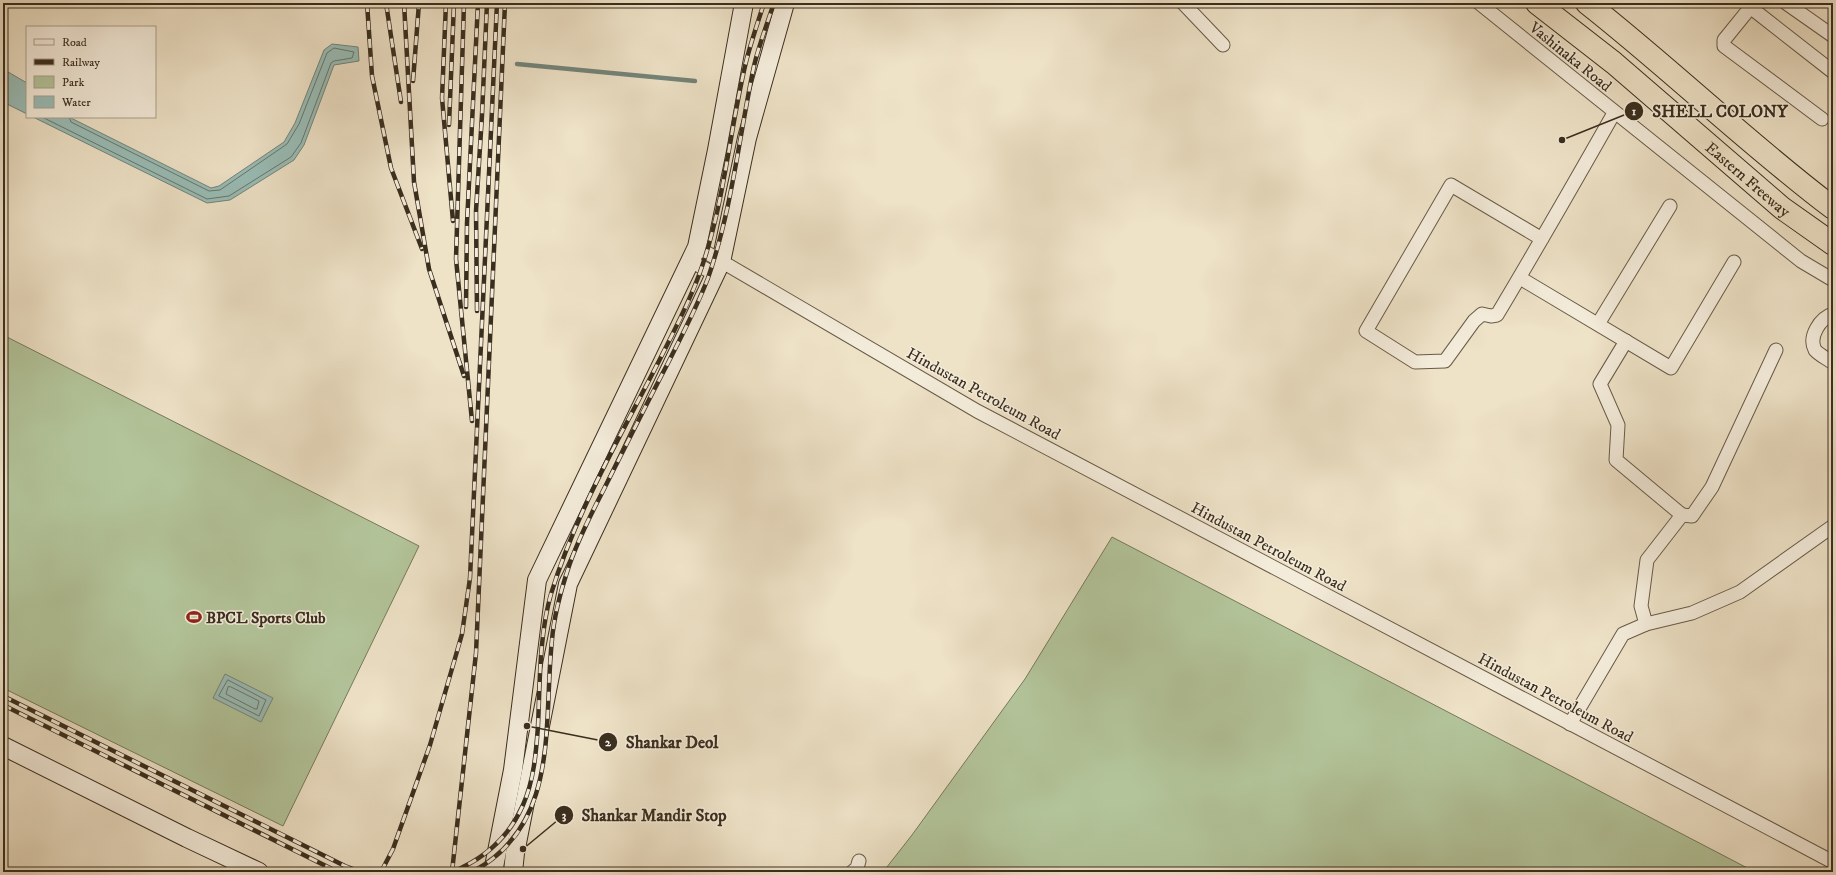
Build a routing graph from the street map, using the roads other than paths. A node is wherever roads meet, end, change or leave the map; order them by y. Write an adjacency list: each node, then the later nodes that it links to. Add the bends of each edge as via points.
1 (744, 3): 18 (main road, via 717,150)
2 (785, 3): 20 (main road, via 747,138)
3 (1183, 3): 10 (street)
4 (1479, 3): 12 (street, Vashinaka Road)
5 (1537, 3): 17 (highway, Eastern Freeway, via 1614,63 1782,208)
6 (1587, 3): 15 (highway, Eastern Freeway, via 1633,39 1801,184)
7 (1786, 3): 9 (street)
8 (1752, 5): 11 (street); 13 (street, via 1724,40 1724,46)
9 (1833, 36)
10 (1223, 45)
11 (1833, 72)
12 (1614, 113): 16 (street); 22 (street, Vashinaka Road, via 1801,261)
13 (1822, 120)
14 (1670, 206): 24 (street)
15 (1833, 208)
16 (1542, 239): 21 (street); 21 (street, via 1451,185 1366,331 1415,362 1444,361 1482,314 1497,315)
17 (1833, 244)
18 (693, 254): 20 (street, Hindustan Petroleum Road); 35 (main road, via 537,580 513,770)
19 (1734, 262): 25 (street, via 1671,368)
20 (718, 268): 31 (street, Hindustan Petroleum Road, via 977,411); 36 (main road, via 568,584)
21 (1520, 278): 24 (street)
22 (1833, 280)
23 (1833, 314): 27 (street, via 1821,321 1812,342 1816,351)
24 (1598, 324): 25 (street)
25 (1626, 341): 28 (street, via 1600,384 1618,425 1616,460)
26 (1776, 350): 28 (street, via 1712,487 1692,516)
27 (1833, 363)
28 (1682, 515): 30 (street, via 1647,560 1641,606)
29 (1833, 526): 30 (street, via 1740,592 1692,613)
30 (1646, 624): 31 (street, via 1623,634)
31 (1570, 724): 33 (street, Hindustan Petroleum Road)
32 (3, 746): 34 (main road)
33 (1833, 862)
34 (259, 872)
35 (493, 872)
36 (513, 872)

